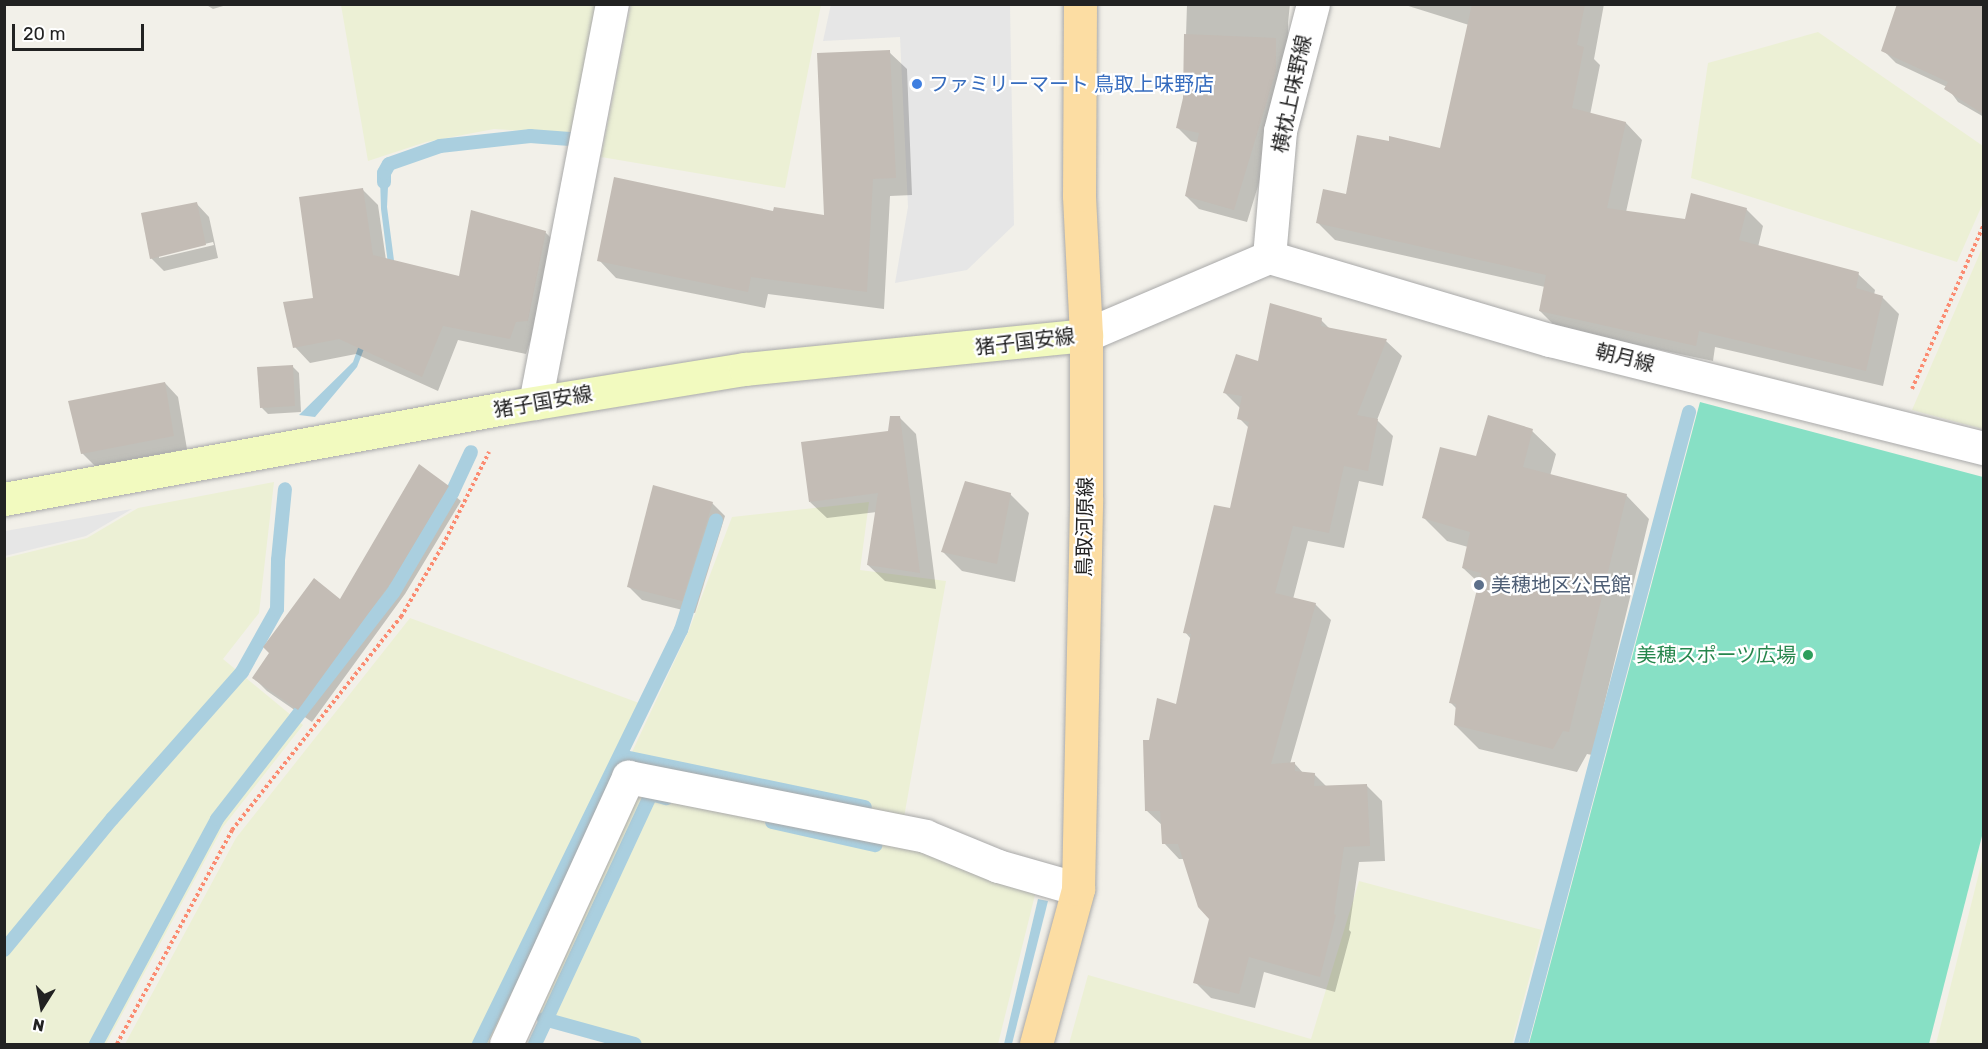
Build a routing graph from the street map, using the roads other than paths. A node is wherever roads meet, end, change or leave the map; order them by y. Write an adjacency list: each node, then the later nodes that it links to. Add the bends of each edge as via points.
1 (612, 4): 6 (street)
2 (1080, 4): 5 (main road, 鳥取河原線, via 1079,195)
3 (1313, 4): 4 (street, 横枕上味野線, via 1280,131)
4 (1269, 257): 5 (street); 7 (street, 朝月線, via 1550,340)
5 (1086, 335): 6 (main road, 猪子国安線, via 745,369); 9 (main road, 鳥取河原線)
6 (535, 403): 8 (main road, 猪子国安線)
7 (1983, 448)
8 (4, 499)
9 (1078, 889): 10 (street, via 998,866 925,836 628,777); 11 (main road, 鳥取河原線)
10 (506, 1044)
11 (1036, 1044)

